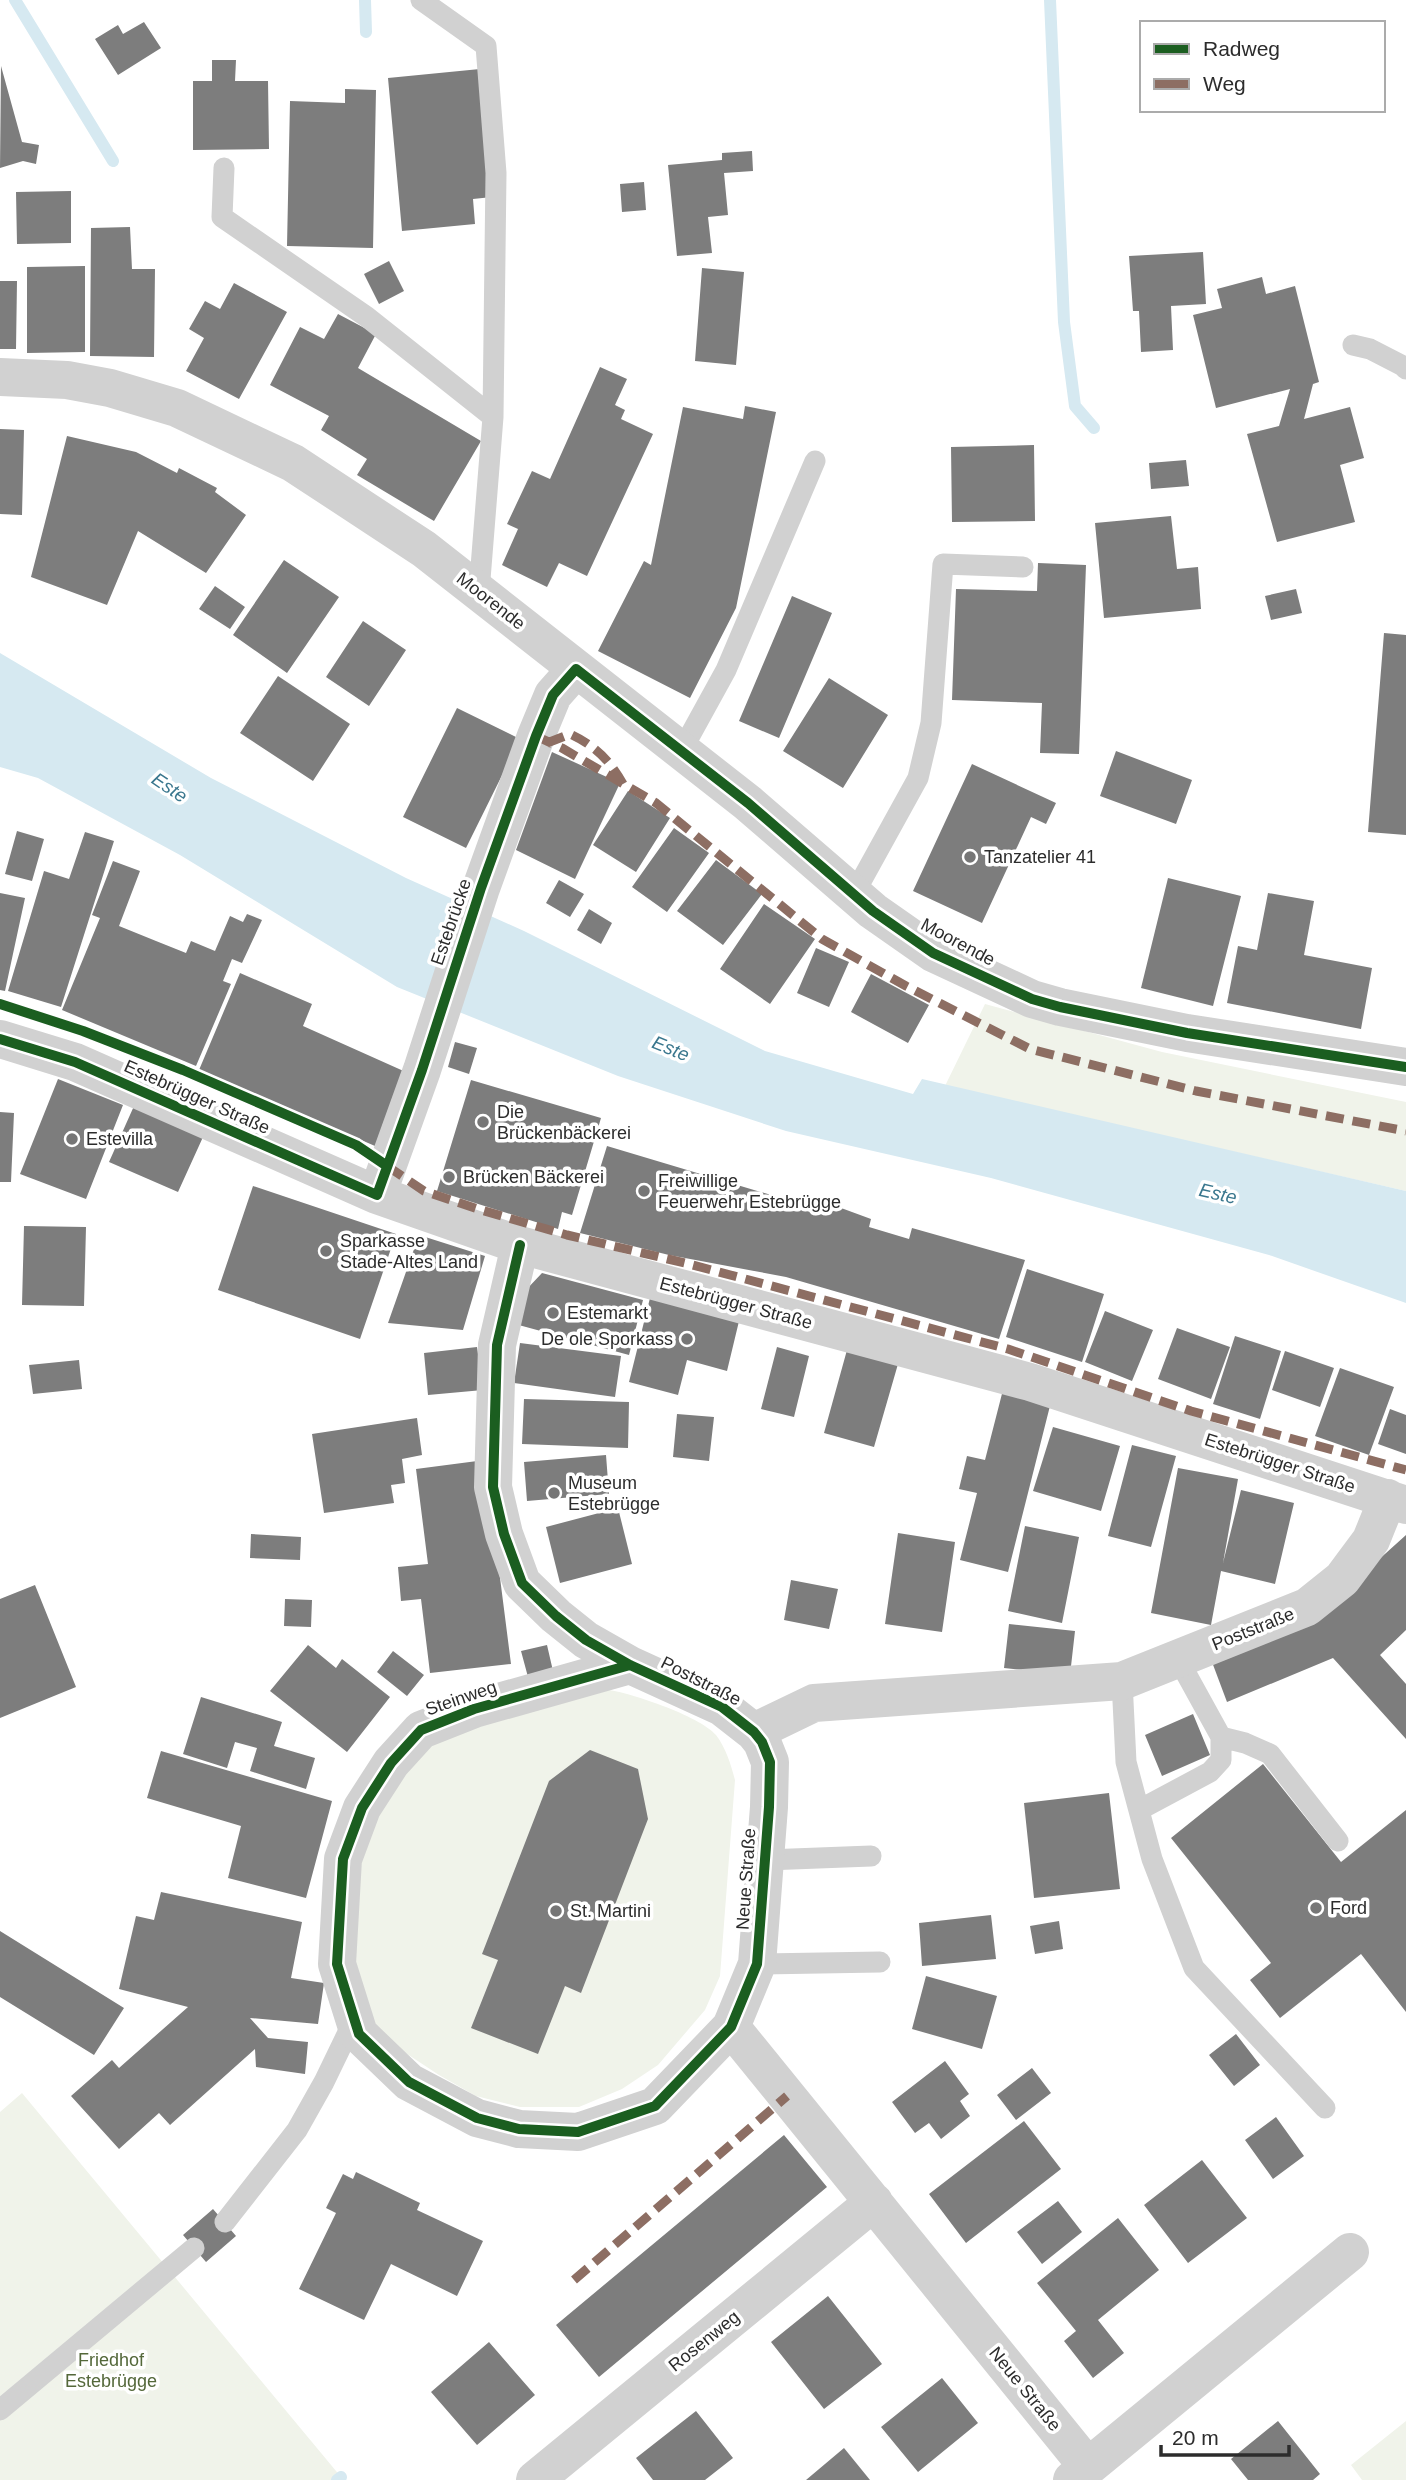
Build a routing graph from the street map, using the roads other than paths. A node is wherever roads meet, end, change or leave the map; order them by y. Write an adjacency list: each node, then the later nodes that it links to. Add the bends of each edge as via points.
1 (421, 0): 6 (lane, via 486,46 496,173)
2 (224, 168): 6 (lane, via 222,217 367,317)
3 (1353, 345): 4 (lane)
4 (1406, 369)
5 (0, 377): 9 (street, Moorende, via 67,380 177,408 293,463 424,549)
6 (494, 417): 9 (lane)
7 (816, 461): 11 (lane, via 726,670)
8 (1023, 567): 12 (lane, via 943,564 931,723 918,778)
9 (479, 592): 10 (street, Moorende)
10 (576, 669): 11 (street, Moorende); 15 (street, Estebrücke, via 553,695 536,736)
11 (682, 750): 12 (street, Moorende)
12 (854, 894): 14 (street, Moorende, via 933,953 1032,999 1187,1033)
13 (0, 1039): 15 (street, Estebrügger Straße, via 75,1062)
14 (1406, 1067)
15 (377, 1195): 16 (street, Estebrügger Straße)
16 (520, 1245): 17 (street, Estebrügger Straße, via 1030,1382); 19 (street, via 497,1345 493,1487 504,1534 523,1583 586,1640)
17 (1397, 1502): 18 (street, Poststraße, via 1342,1579 1307,1607)
18 (1178, 1659): 20 (street, Poststraße); 22 (lane)
19 (630, 1665): 21 (street, Poststraße, via 722,1707); 29 (street, Steinweg, via 474,1709 421,1730 391,1763 362,1808 343,1859 337,1964)
20 (1122, 1681): 21 (street, Poststraße, via 814,1703); 23 (lane, via 1126,1762)
21 (754, 1732): 26 (street, Neue Straße, via 770,1762)
22 (1221, 1737): 23 (lane, via 1222,1760 1210,1772); 24 (lane, via 1270,1754)
23 (1139, 1810): 31 (lane, via 1152,1859 1194,1968)
24 (1338, 1841)
25 (871, 1856): 26 (lane)
26 (766, 1860): 28 (street, Neue Straße)
27 (880, 1962): 28 (lane)
28 (757, 1964): 30 (street, Neue Straße)
29 (354, 2020): 30 (street, Steinweg, via 359,2034 409,2082 477,2118 519,2129 578,2132 655,2106); 33 (lane, via 297,2130)
30 (731, 2027): 32 (street, Neue Straße)
31 (1325, 2108)
32 (874, 2202): 37 (street, Neue Straße); 38 (street, Rosenweg)
33 (225, 2222)
34 (194, 2248): 36 (lane)
35 (1350, 2252): 37 (street, Neue Straße)
36 (0, 2410)
37 (1080, 2473)
38 (535, 2480)

